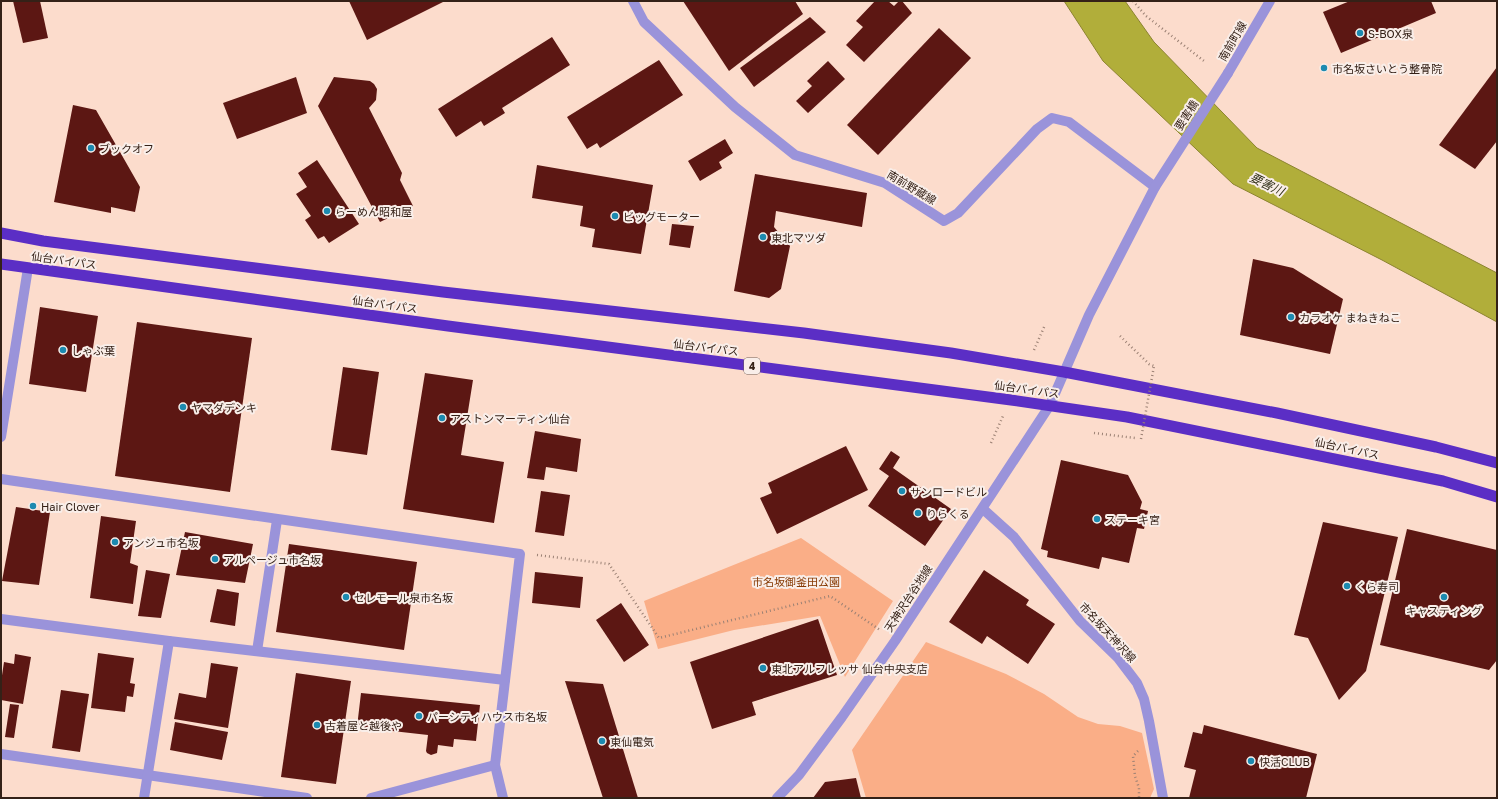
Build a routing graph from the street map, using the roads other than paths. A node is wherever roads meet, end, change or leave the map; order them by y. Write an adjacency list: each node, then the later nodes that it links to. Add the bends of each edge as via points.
1 (633, 1): 4 (street, 南前野蔵線, via 644,22 735,107 795,155 885,183 944,221 958,213 1037,129 1052,118 1069,122)
2 (1270, 1): 3 (street, 南前町線)
3 (1228, 73): 4 (street, 要害橋)
4 (1155, 186): 8 (street, 要害橋, via 1089,315)
5 (1, 233): 8 (highway, 仙台バイパス, via 443,292 812,334)
6 (1, 264): 7 (highway, 仙台バイパス / 4)
7 (28, 268): 9 (highway, 仙台バイパス / 4); 10 (street)
8 (1064, 372): 9 (street, 天神沢台谷地線); 11 (highway, 仙台バイパス, via 1277,413 1436,447)
9 (1050, 405): 13 (highway, 仙台バイパス / 4, via 1127,417 1298,451 1443,481); 14 (street, 天神沢台谷地線)
10 (1, 437)
11 (1497, 463)
12 (1, 479): 15 (street)
13 (1497, 497)
14 (983, 509): 27 (street, 天神沢台谷地線, via 842,717 799,775); 28 (street, 市名坂天神沢線, via 1014,537 1080,621 1118,658 1136,683 1144,699)
15 (277, 520): 18 (street); 19 (street, via 520,554)
16 (1, 619): 17 (street)
17 (169, 641): 18 (street); 22 (street)
18 (257, 651): 19 (street)
19 (505, 680): 21 (street)
20 (1, 754): 22 (street)
21 (495, 765): 25 (street); 26 (street)
22 (147, 775): 23 (street); 24 (street)
23 (144, 798)
24 (307, 798)
25 (371, 798)
26 (503, 798)
27 (777, 798)
28 (1163, 798)

